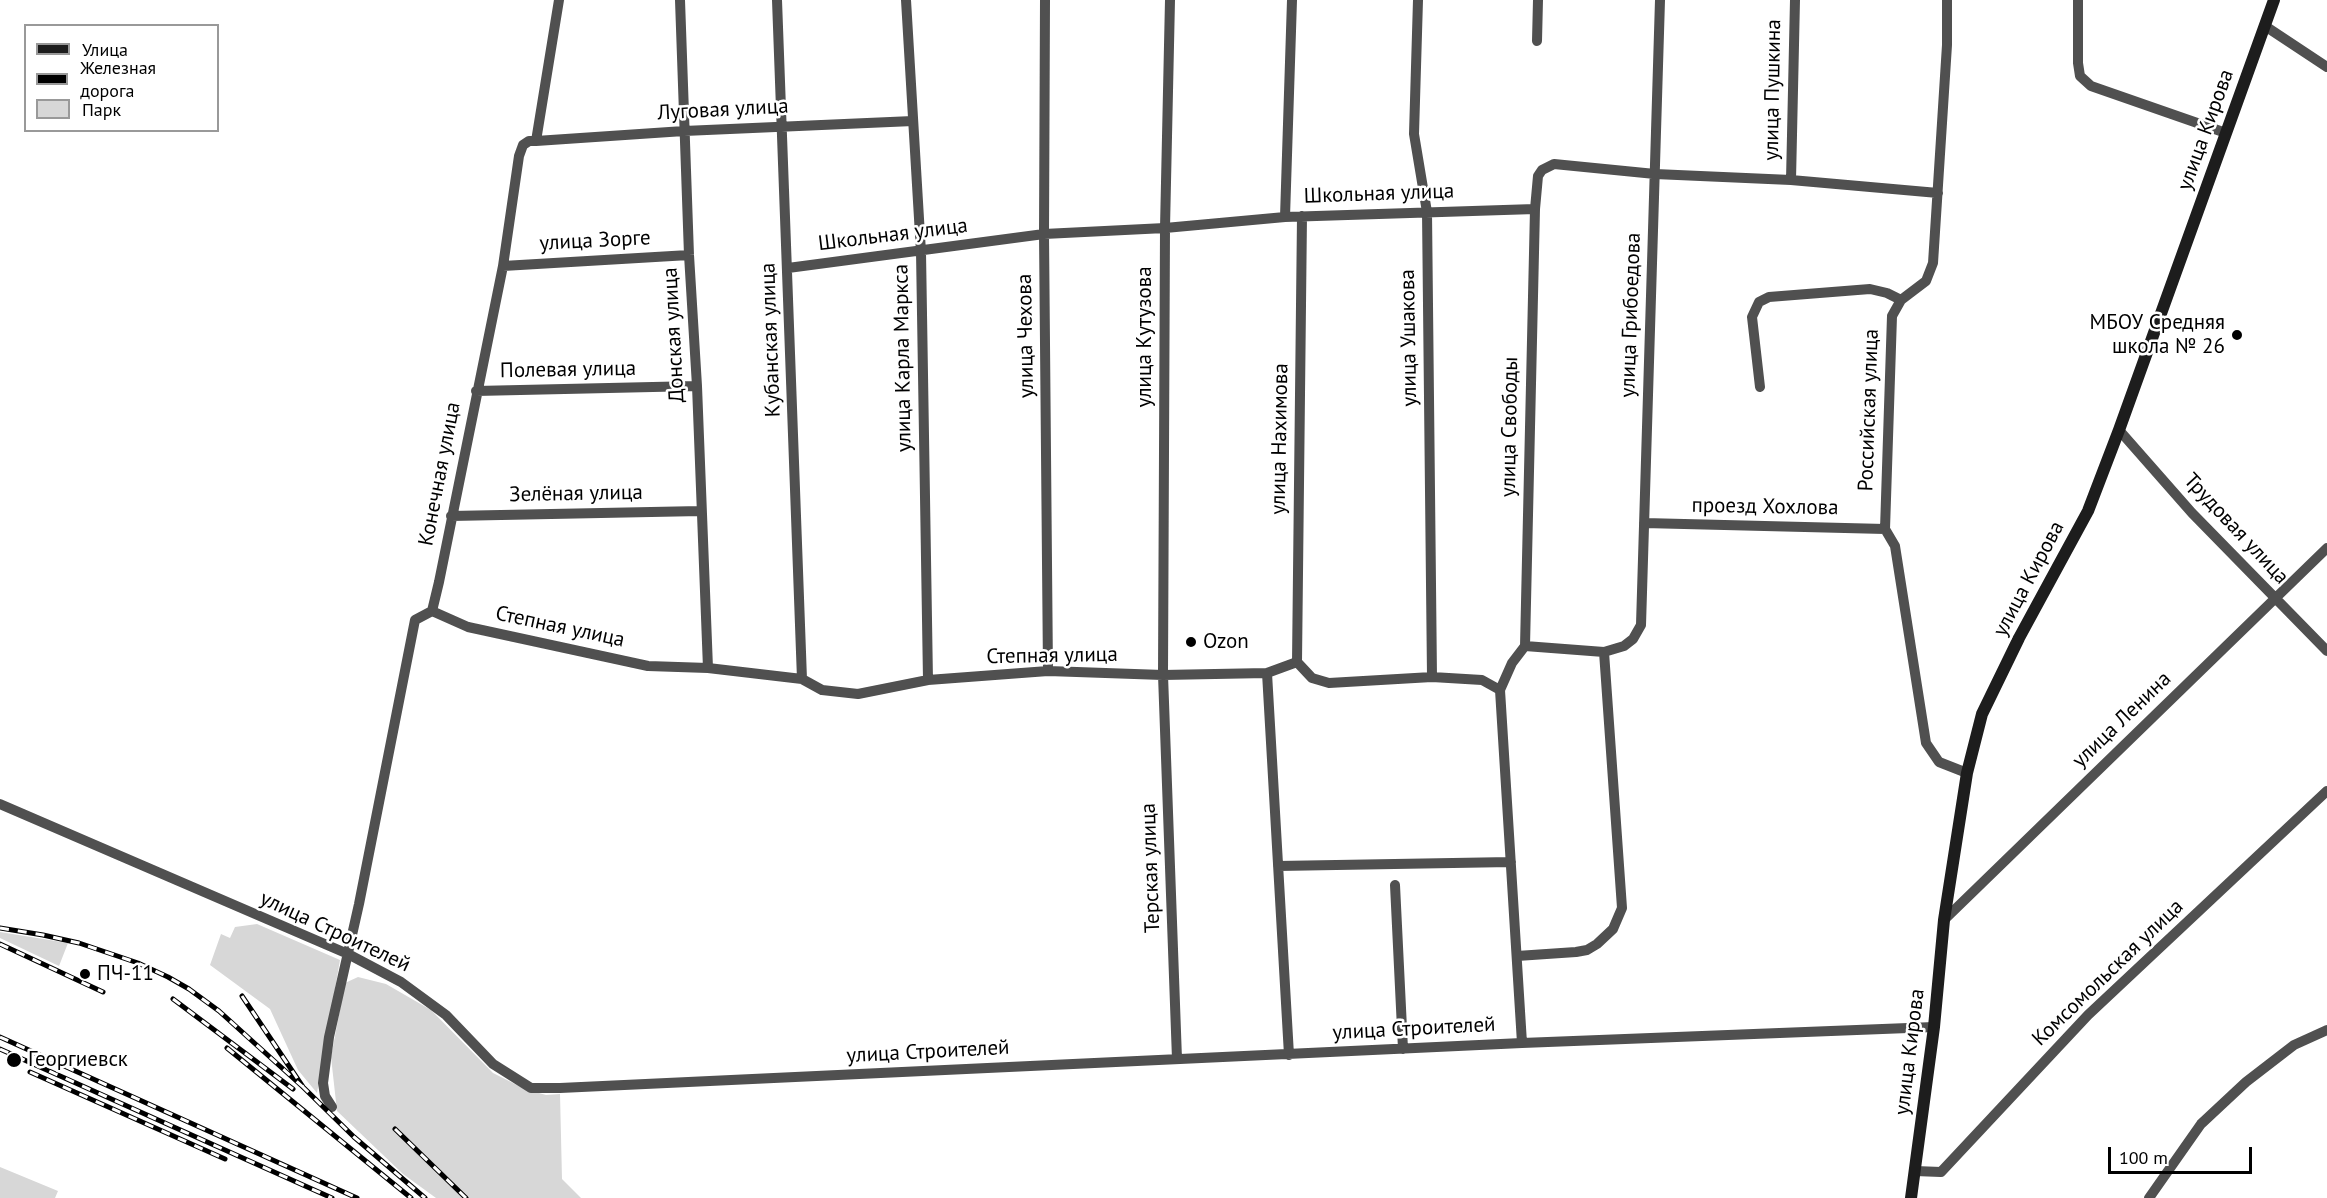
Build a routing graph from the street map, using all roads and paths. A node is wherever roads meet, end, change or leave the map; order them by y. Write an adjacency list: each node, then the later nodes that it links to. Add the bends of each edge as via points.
1 (559, 0): 22 (street)
2 (680, 0): 20 (street, Донская улица)
3 (777, 0): 19 (street, Кубанская улица)
4 (906, 0): 18 (street, улица Карла Маркса)
5 (1045, 0): 31 (street, улица Чехова)
6 (1170, 0): 30 (street, улица Кутузова)
7 (1292, 0): 29 (street)
8 (1418, 0): 27 (street, улица Ушакова, via 1414,134)
9 (1538, 0): 16 (street)
10 (1660, 0): 23 (street, улица Грибоедова)
11 (1795, 0): 24 (street, улица Пушкина)
12 (1947, 0): 25 (street)
13 (2078, 0): 21 (street, via 2078,63 2080,76 2091,86)
14 (2274, 0): 15 (main road, улица Кирова)
15 (2265, 26): 17 (street); 21 (main road, улица Кирова)
16 (1537, 41)
17 (2327, 67)
18 (913, 121): 19 (street, Луговая улица); 32 (street, улица Карла Маркса)
19 (782, 126): 20 (street, Луговая улица); 35 (street, Кубанская улица)
20 (684, 131): 22 (street, Луговая улица); 33 (street, Донская улица)
21 (2226, 133): 40 (main road, улица Кирова)
22 (536, 141): 34 (street, Конечная улица, via 523,146 519,156)
23 (1655, 174): 24 (street); 26 (street, via 1554,164 1538,176); 43 (street, улица Грибоедова)
24 (1791, 180): 25 (street)
25 (1938, 193): 36 (street, via 1933,263 1926,281)
26 (1535, 209): 27 (street, Школьная улица); 48 (street, улица Свободы)
27 (1427, 212): 28 (street, Школьная улица); 56 (street, улица Ушакова)
28 (1302, 216): 29 (street, Школьная улица); 51 (street, улица Нахимова)
29 (1285, 217): 30 (street, Школьная улица)
30 (1165, 228): 31 (street, Школьная улица); 55 (street, улица Кутузова)
31 (1044, 234): 32 (street, Школьная улица); 53 (street, улица Чехова)
32 (921, 252): 35 (street, Школьная улица); 58 (street, улица Карла Маркса)
33 (689, 255): 34 (street, улица Зорге); 37 (street, Донская улица)
34 (503, 266): 39 (street, Конечная улица)
35 (788, 268): 57 (street, Кубанская улица)
36 (1901, 300): 38 (street, via 1870,289 1769,297 1759,302 1752,316); 44 (street, Российская улица, via 1892,316 1890,337)
37 (697, 386): 39 (street, Полевая улица); 41 (street, Донская улица)
38 (1760, 387)
39 (476, 391): 42 (street, Конечная улица)
40 (2119, 430): 46 (street, Трудовая улица); 60 (main road, улица Кирова, via 2088,511 1987,704)
41 (701, 511): 42 (street, Зелёная улица); 52 (street, Донская улица)
42 (451, 516): 47 (street, Конечная улица)
43 (1644, 523): 44 (street, проезд Хохлова); 50 (street, улица Грибоедова, via 1641,625 1624,646)
44 (1885, 529): 60 (street, Российская улица, via 1895,546 1926,743 1939,762)
45 (2327, 548): 46 (street, улица Ленина)
46 (2275, 599): 49 (street, Трудовая улица); 66 (street, улица Ленина)
47 (432, 611): 52 (street, Степная улица, via 468,627 648,666); 67 (street, via 415,620)
48 (1525, 646): 50 (street); 59 (street)
49 (2327, 651)
50 (1604, 652): 68 (street, via 1622,908 1613,929 1587,950)
51 (1298, 662): 54 (street, Степная улица); 56 (street, via 1312,678 1329,683)
52 (708, 668): 57 (street, Степная улица)
53 (1048, 671): 55 (street, Степная улица); 58 (street, Степная улица)
54 (1266, 673): 55 (street, Степная улица); 64 (street)
55 (1163, 675): 74 (street, Терская улица)
56 (1432, 677): 59 (street, via 1482,680)
57 (801, 679): 58 (street, Степная улица, via 822,690 858,694)
58 (928, 680)
59 (1500, 690): 63 (street)
60 (1967, 773): 66 (main road, улица Кирова)
61 (2327, 791): 76 (street, Комсомольская улица, via 2088,1015 1941,1172)
62 (0, 804): 67 (street, улица Строителей)
63 (1511, 862): 64 (street); 68 (street)
64 (1278, 866): 73 (street)
65 (1395, 885): 72 (street)
66 (1944, 920): 69 (main road, улица Кирова)
67 (348, 954): 74 (street, улица Строителей, via 401,982 446,1015 493,1064 531,1088); 75 (street, via 324,1069 325,1096)
68 (1517, 956): 71 (street)
69 (1934, 1027): 71 (street, улица Строителей); 76 (main road, улица Кирова)
70 (2327, 1030): 78 (street, via 2294,1045 2201,1124)
71 (1522, 1043): 72 (street, улица Строителей)
72 (1403, 1049): 73 (street, улица Строителей)
73 (1289, 1055): 74 (street, улица Строителей)
74 (1177, 1059)
75 (332, 1107)
76 (1915, 1171): 77 (main road, улица Кирова)
77 (1911, 1198)
78 (2149, 1198)

